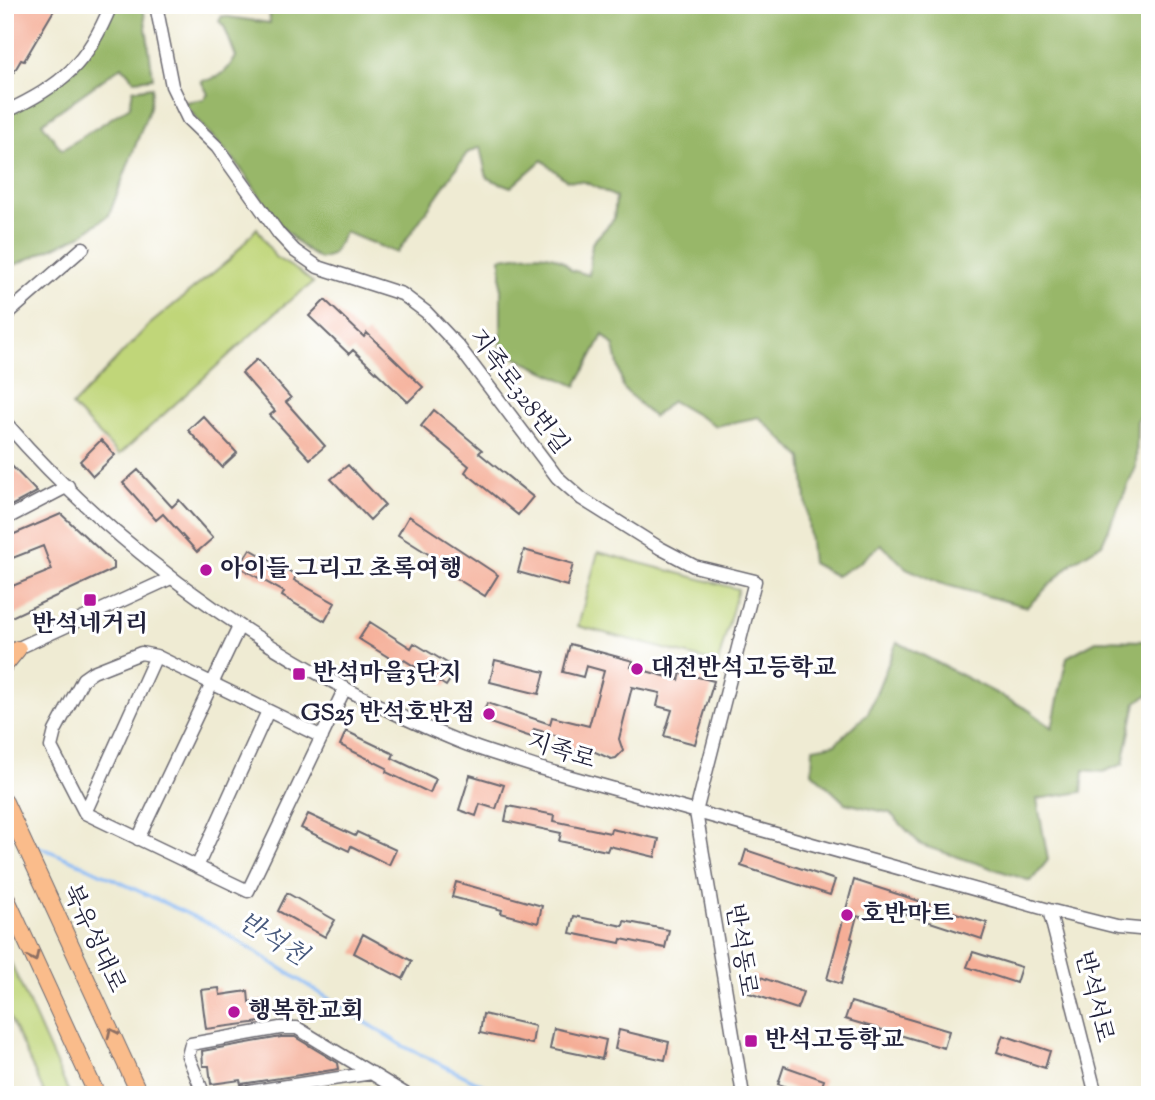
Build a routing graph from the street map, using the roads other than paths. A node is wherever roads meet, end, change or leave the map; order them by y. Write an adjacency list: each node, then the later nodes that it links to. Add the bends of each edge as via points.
1 (111, 5): 3 (street, via 99,35 75,69 37,98)
2 (156, 5): 19 (street, 지족로328번길, via 172,86 188,119 217,148 295,251 318,267 402,294 426,312 459,347 557,477 582,499 694,566 755,581)
3 (5, 112)
4 (83, 248): 5 (street)
5 (5, 316)
6 (5, 422): 7 (street, 지족로)
7 (68, 486): 8 (street); 9 (street, 지족로)
8 (5, 519)
9 (171, 578): 10 (street, 지족로); 11 (street)
10 (239, 627): 14 (street); 15 (street, 지족로)
11 (9, 651): 13 (main road)
12 (156, 656): 14 (street); 20 (street); 20 (street, via 141,653 83,679 55,731 51,747)
13 (5, 664)
14 (212, 684): 16 (street); 21 (street)
15 (345, 688): 17 (street); 19 (street, 지족로, via 460,742)
16 (268, 711): 17 (street); 22 (street)
17 (322, 737): 22 (street, via 248,891)
18 (5, 802): 29 (main road, 북유성대로, one-way to 18)
19 (696, 812): 24 (street, 지족로); 27 (street, 반석동로)
20 (85, 813): 21 (street)
21 (138, 839): 22 (street)
22 (197, 867)
23 (5, 895): 28 (main road, one-way to 28)
24 (1049, 910): 25 (street, 지족로); 33 (street, 반석서로)
25 (1150, 930)
26 (372, 1073): 30 (street, via 297,1028 280,1028 191,1044 188,1056); 31 (street); 32 (street)
27 (743, 1094)
28 (97, 1095)
29 (141, 1095)
30 (204, 1095)
31 (228, 1095)
32 (407, 1095)
33 (1096, 1095)

